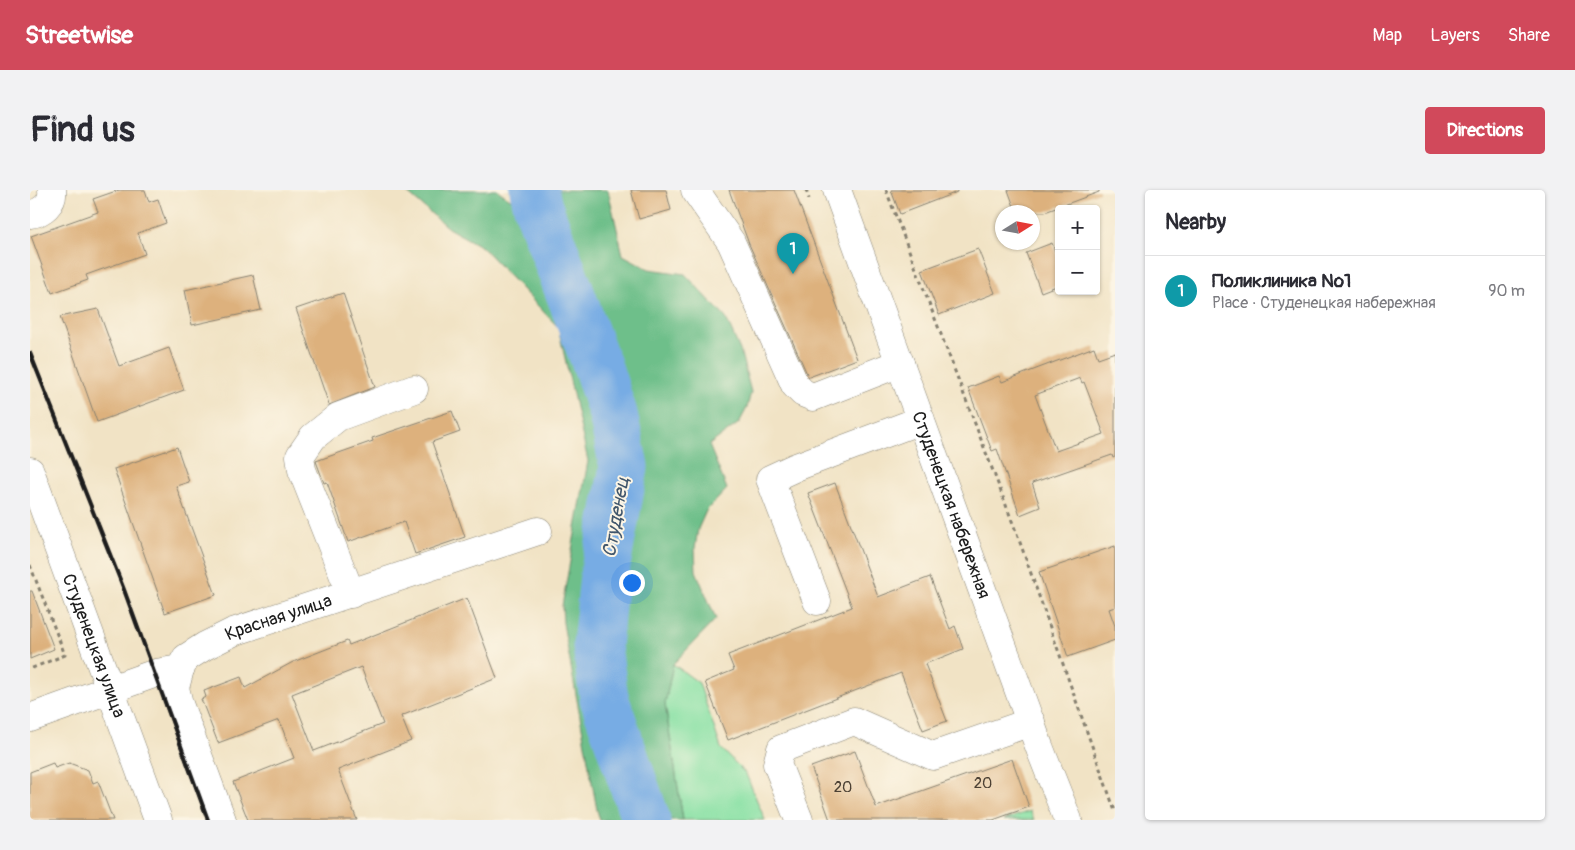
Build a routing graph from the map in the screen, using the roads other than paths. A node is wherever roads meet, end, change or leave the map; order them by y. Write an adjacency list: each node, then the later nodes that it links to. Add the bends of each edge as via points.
1 (52, 190): 4 (street, via 48,205 38,213)
2 (695, 190): 5 (street, via 731,242 795,385 803,393 812,398)
3 (837, 190): 5 (street, Студенецкая набережная)
4 (30, 214)
5 (900, 362): 7 (street, Студенецкая набережная)
6 (414, 389): 10 (street, via 338,417 314,437 300,456 302,470)
7 (921, 420): 11 (street, via 770,479); 15 (street, Студенецкая набережная)
8 (30, 471): 13 (street, Студенецкая улица)
9 (538, 532): 10 (street, Красная улица)
10 (351, 594): 12 (street, Красная улица, via 233,632 186,658)
11 (817, 601)
12 (180, 669): 13 (street, via 156,673); 17 (street, via 175,688 179,704)
13 (109, 690): 14 (street); 16 (street, Студенецкая улица)
14 (30, 718)
15 (1031, 722): 18 (street, via 933,756 854,720 781,749 777,764); 19 (street, Студенецкая набережная)
16 (158, 820)
17 (222, 820)
18 (799, 820)
19 (1068, 820)

